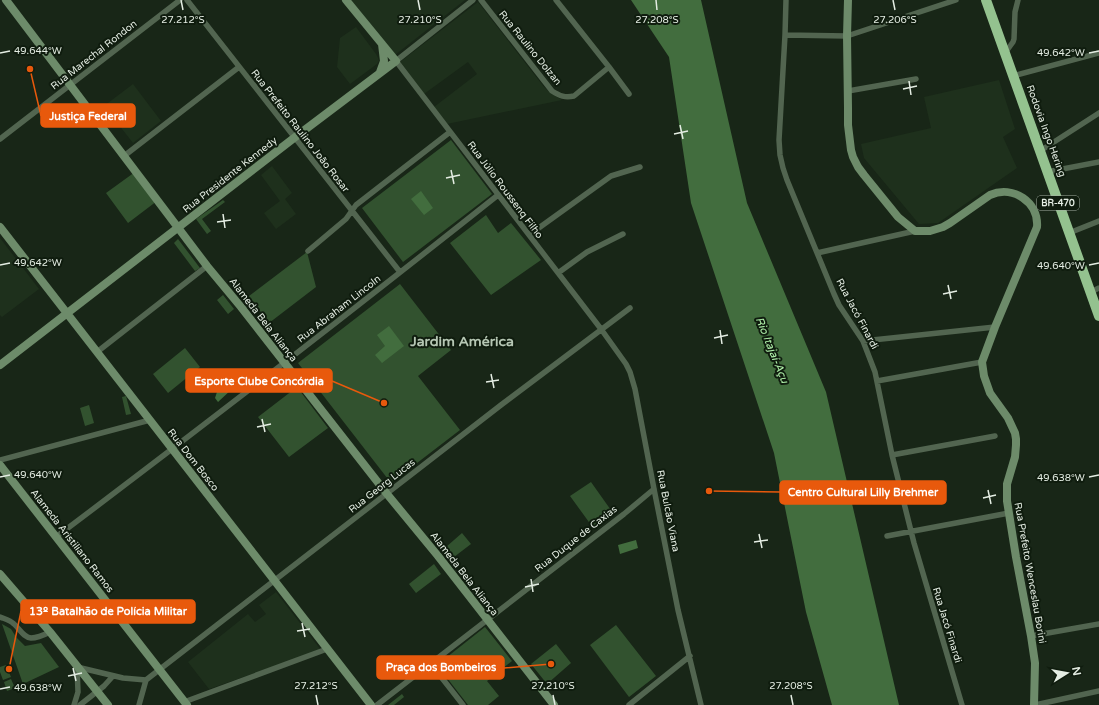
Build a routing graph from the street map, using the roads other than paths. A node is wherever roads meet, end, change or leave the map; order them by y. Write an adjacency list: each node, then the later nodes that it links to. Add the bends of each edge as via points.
1 (6, 0): 24 (street, Alameda Bela Aliança)
2 (180, 0): 24 (street, Rua Marechal Rondon)
3 (187, 0): 19 (street, Rua Prefeito Raulino João Rosar)
4 (346, 0): 15 (street)
5 (473, 0): 18 (street, Rua Presidente Kennedy)
6 (481, 0): 20 (street, Rua Raulino Dolzan, via 552,91 561,96 574,96)
7 (556, 0): 20 (street)
8 (786, 0): 13 (street, Rua Jacó Finardi)
9 (848, 0): 14 (street)
10 (956, 0): 14 (street)
11 (986, 0): 16 (highway, Rodovia Ingo Hering / BR-470)
12 (1018, 0): 16 (street, via 1014,39)
13 (785, 35): 14 (street); 46 (street, Rua Jacó Finardi, via 779,122 780,155 787,180)
14 (847, 36): 25 (street)
15 (382, 43): 18 (street); 21 (street, via 384,61)
16 (1005, 53): 22 (highway, Rodovia Ingo Hering / BR-470)
17 (1099, 53): 22 (street)
18 (396, 61): 21 (street, Rua Presidente Kennedy); 28 (street, Rua Júlio Roussenq Filho)
19 (239, 67): 29 (street, Rua Prefeito Raulino João Rosar); 32 (street)
20 (609, 67): 26 (street)
21 (380, 72): 29 (street, Rua Presidente Kennedy)
22 (1013, 76): 31 (highway, Rodovia Ingo Hering / BR-470)
23 (916, 79): 25 (street)
24 (71, 85): 30 (street, Rua Marechal Rondon); 32 (street, Alameda Bela Aliança)
25 (848, 91): 41 (street, via 848,125 853,157 898,217)
26 (629, 94)
27 (1099, 113): 31 (street)
28 (450, 132): 36 (street, Rua Júlio Roussenq Filho); 37 (street, via 356,205)
29 (294, 138): 37 (street, Rua Prefeito Raulino João Rosar); 40 (street, Rua Presidente Kennedy)
30 (0, 139)
31 (1040, 151): 35 (highway, Rodovia Ingo Hering / BR-470)
32 (124, 156): 40 (street, Alameda Bela Aliança)
33 (1099, 162): 35 (street)
34 (640, 167): 44 (street, via 611,176)
35 (1047, 172): 42 (highway, Rodovia Ingo Hering / BR-470)
36 (498, 195): 44 (street, Rua Júlio Roussenq Filho); 48 (street, Rua Abraham Lincoln)
37 (352, 211): 45 (street); 48 (street, Rua Prefeito Raulino João Rosar)
38 (1099, 221): 42 (street)
39 (0, 227): 52 (street, Rua Dom Bosco)
40 (178, 228): 47 (street, Alameda Bela Aliança); 52 (street, Rua Presidente Kennedy)
41 (915, 231): 46 (street); 54 (street, via 930,231 943,227 996,192 1012,192 1030,205 1036,217 1037,227)
42 (1069, 233): 50 (highway, Rodovia Ingo Hering / BR-470)
43 (623, 234): 49 (street, via 587,252)
44 (529, 235): 49 (street, Rua Júlio Roussenq Filho)
45 (308, 251)
46 (817, 253): 56 (street, Rua Jacó Finardi, via 840,305)
47 (207, 266): 57 (street); 59 (street, Alameda Bela Aliança)
48 (400, 272): 59 (street, Rua Abraham Lincoln)
49 (558, 273): 55 (street, Rua Júlio Roussenq Filho)
50 (1095, 290): 53 (highway, Rodovia Ingo Hering / BR-470)
51 (630, 308): 55 (street, Rua Georg Lucas)
52 (67, 313): 57 (street, Rua Dom Bosco); 60 (street, Rua Presidente Kennedy)
53 (1099, 316)
54 (995, 327): 56 (street); 58 (street)
55 (601, 329): 68 (street, Rua Bulcão Viana, via 630,372); 69 (street, Rua Georg Lucas)
56 (863, 341): 61 (street, Rua Jacó Finardi)
57 (97, 352): 62 (street, Rua Dom Bosco)
58 (982, 362): 61 (street); 70 (street, Rua Prefeito Wenceslau Borini, via 990,393 1008,418 1015,433 1015,457 1007,484)
59 (285, 363): 64 (street, Rua Abraham Lincoln); 69 (street, Alameda Bela Aliança)
60 (0, 365)
61 (877, 381): 65 (street, Rua Jacó Finardi)
62 (150, 420): 64 (street, Rua Dom Bosco); 66 (street)
63 (995, 436): 65 (street)
64 (173, 450): 73 (street, Rua Abraham Lincoln); 75 (street, Rua Dom Bosco)
65 (892, 455): 71 (street, Rua Jacó Finardi)
66 (0, 460)
67 (0, 465): 73 (street, Alameda Aristiliano Ramos)
68 (654, 489): 77 (street, Rua Duque de Caxias); 82 (street, Rua Bulcão Viana, via 678,610)
69 (387, 494): 75 (street, Rua Georg Lucas); 77 (street, Alameda Bela Aliança)
70 (1009, 513): 71 (street); 80 (street, Rua Prefeito Wenceslau Borini)
71 (911, 531): 72 (street); 101 (street, Rua Jacó Finardi)
72 (887, 536)
73 (56, 537): 85 (street, Alameda Aristiliano Ramos)
74 (0, 574): 79 (street)
75 (274, 581): 81 (street, Rua Dom Bosco); 85 (street, Rua Georg Lucas)
76 (0, 617): 79 (street, via 13,623 27,637 37,637)
77 (487, 619): 83 (street, Rua Duque de Caxias); 98 (street, Alameda Bela Aliança)
78 (1099, 624): 80 (street)
79 (50, 632): 84 (street)
80 (1032, 636): 102 (street, Rua Prefeito Wenceslau Borini)
81 (327, 649): 90 (street); 95 (street, Rua Dom Bosco)
82 (690, 656): 99 (street); 100 (street, Rua Bulcão Viana)
83 (430, 664): 96 (street, Rua Duque de Caxias); 97 (street)
84 (77, 667): 86 (street); 88 (street); 91 (street, via 78,692)
85 (160, 670): 87 (street, Rua Georg Lucas); 90 (street, Alameda Aristiliano Ramos)
86 (113, 676): 87 (street); 88 (street)
87 (146, 680): 94 (street)
88 (97, 691): 92 (street); 93 (street)
89 (1099, 691): 102 (street)
90 (186, 703)
91 (74, 705)
92 (80, 705)
93 (108, 705)
94 (139, 705)
95 (371, 705)
96 (377, 705)
97 (463, 705)
98 (554, 705)
99 (629, 705)
100 (700, 705)
101 (962, 705)
102 (1035, 705)

